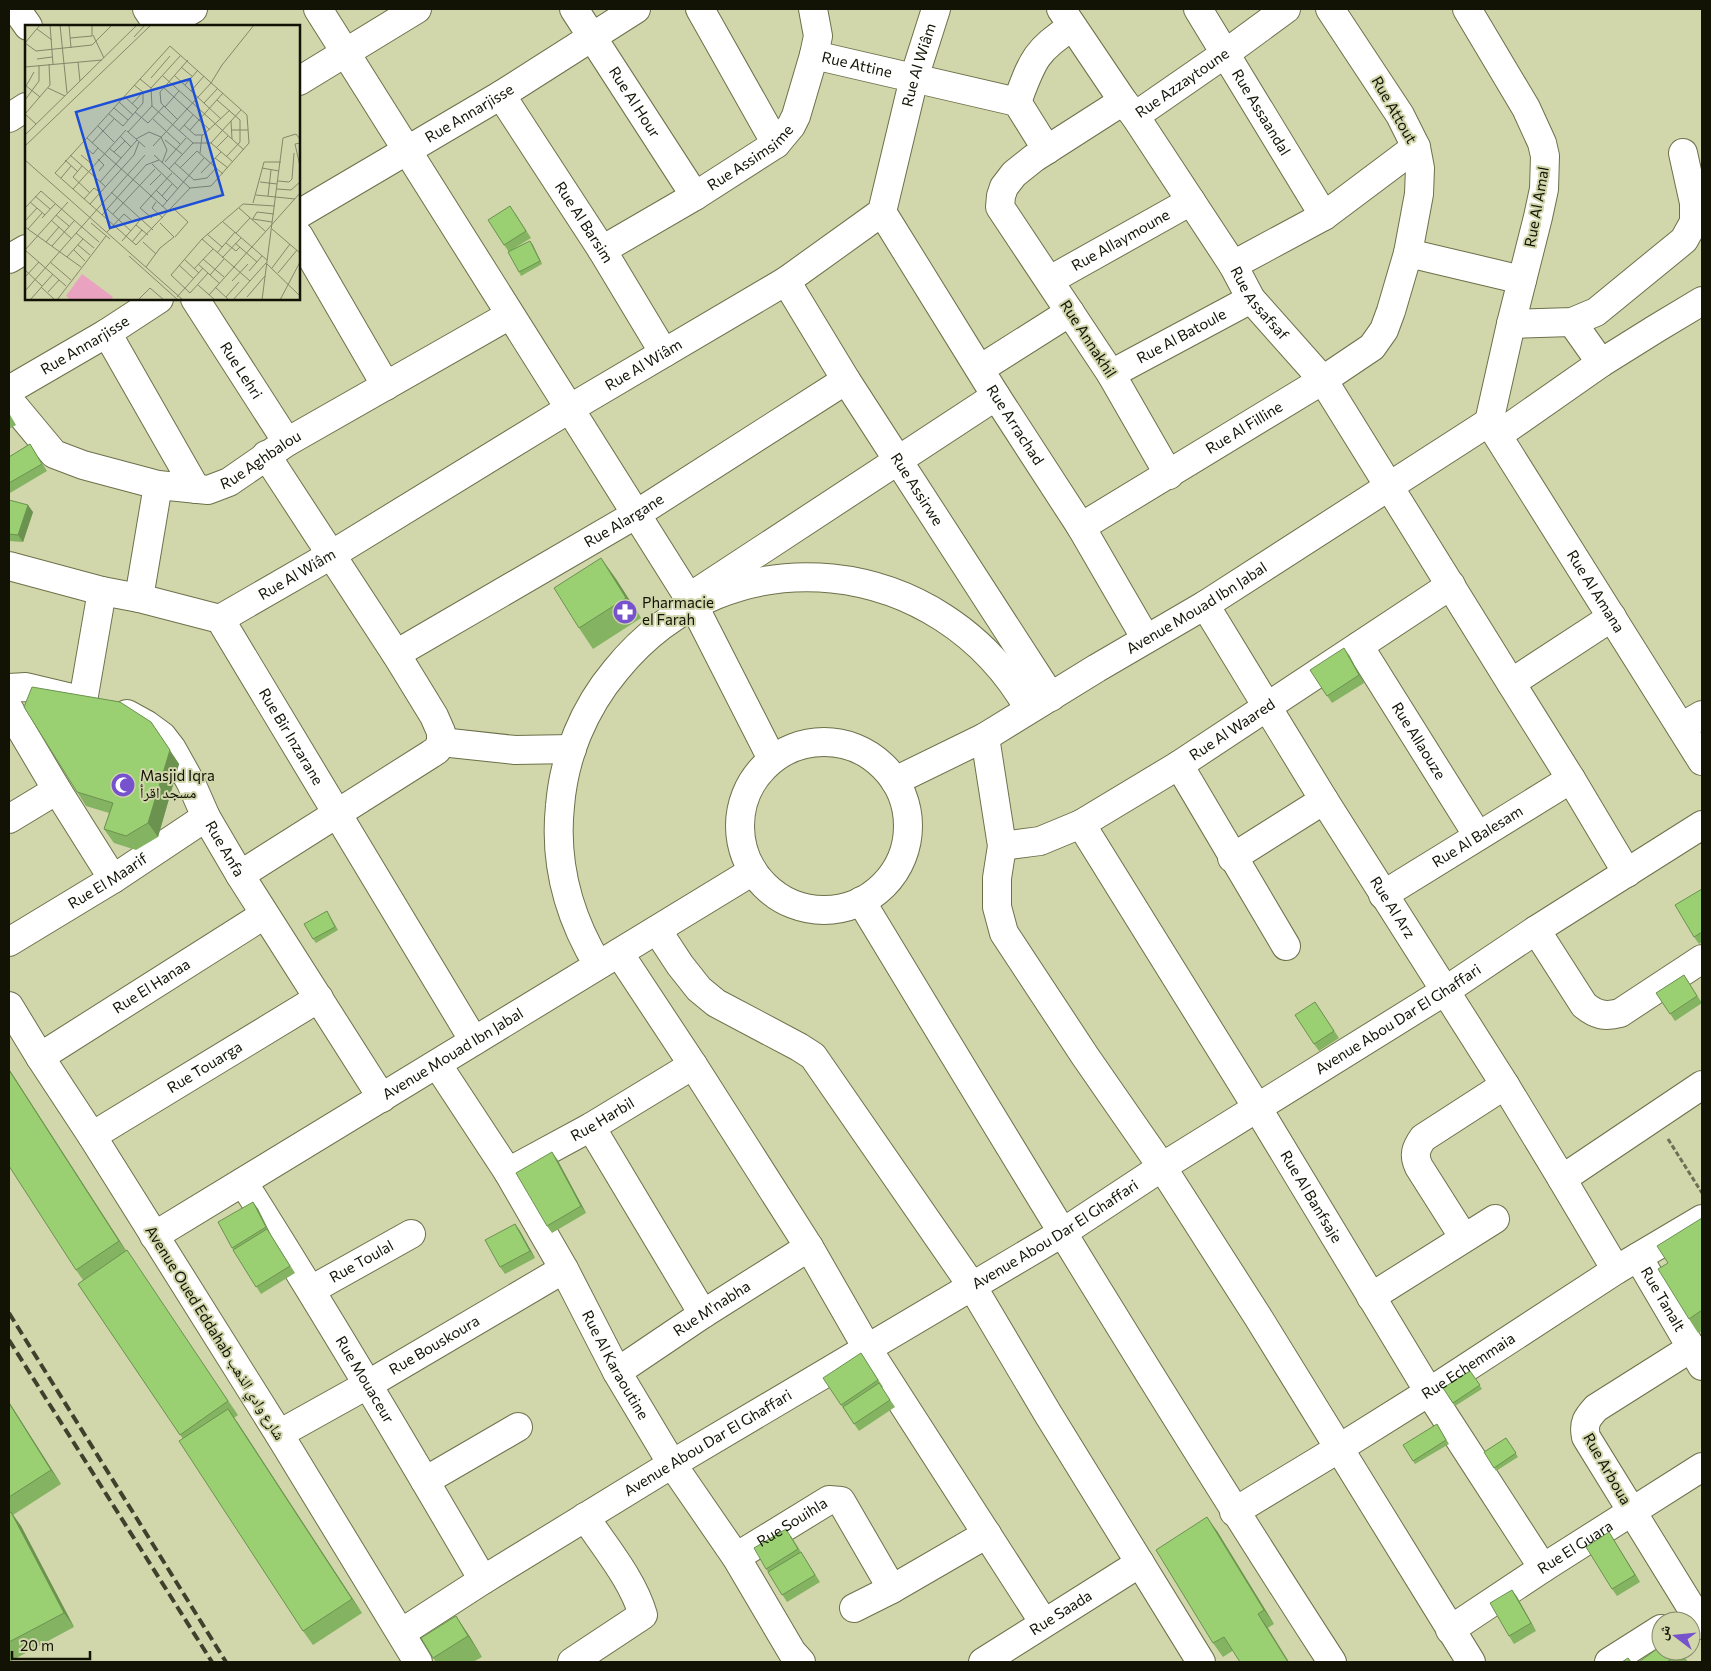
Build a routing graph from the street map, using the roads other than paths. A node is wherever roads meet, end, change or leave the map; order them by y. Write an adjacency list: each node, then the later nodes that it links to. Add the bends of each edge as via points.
1 (16, 9): 16 (street)
2 (147, 9): 17 (street)
3 (193, 9): 18 (street)
4 (318, 9): 20 (street)
5 (417, 9): 20 (street)
6 (574, 9): 19 (street, Rue Al Hour)
7 (636, 9): 19 (street, Rue Annarjisse)
8 (700, 9): 30 (street)
9 (813, 9): 22 (street, Rue Assimsime, via 818,36)
10 (936, 9): 23 (street, Rue Al Wiâm)
11 (1198, 9): 21 (street, Rue Assaandal)
12 (1286, 9): 21 (street, Rue Azzaytoune)
13 (1330, 9): 31 (street, Rue Attout, via 1400,115)
14 (1467, 9): 48 (street, Rue Al Amal, via 1526,108 1546,156 1544,189)
15 (1067, 18): 26 (street, via 1056,37 1033,62); 28 (street, Rue Assafsaf)
16 (27, 25)
17 (157, 25)
18 (166, 25)
19 (591, 36): 25 (street, Rue Annarjisse); 35 (street, Rue Al Hour)
20 (345, 52): 24 (street); 32 (street)
21 (1226, 53): 28 (street, Rue Azzaytoune); 40 (street, Rue Assaandal)
22 (814, 55): 23 (street, Rue Attine); 30 (street, Rue Assimsime, via 796,116)
23 (914, 78): 26 (street, Rue Attine); 38 (street, Rue Al Wiâm)
24 (300, 80)
25 (502, 95): 32 (street, Rue Annarjisse); 43 (street, Rue Al Barsim)
26 (1017, 102): 33 (street)
27 (25, 108): 29 (street)
28 (1129, 108): 33 (street, Rue Azzaytoune); 36 (street, Rue Assafsaf)
29 (9, 118)
30 (776, 144): 35 (street, Rue Assimsime)
31 (1416, 147): 40 (street); 44 (street, Rue Attout, via 1420,168 1419,194)
32 (406, 150): 39 (street, Rue Annarjisse); 56 (street)
33 (1047, 150): 37 (street, Rue Azzaytoune, via 1008,180)
34 (1682, 153): 57 (street, via 1694,203 1694,222 1684,240 1596,312)
35 (695, 196): 43 (street, Rue Assimsime)
36 (1191, 201): 46 (street, Rue Assafsaf); 47 (street, Rue Allaymoune)
37 (1000, 207): 47 (street, Rue Annakhil)
38 (882, 212): 49 (street, Rue Al Wiâm); 62 (street, Rue Arrachad)
39 (300, 213)
40 (1324, 216): 46 (street)
41 (300, 238): 66 (street)
42 (25, 250): 45 (street)
43 (602, 250): 60 (street, Rue Al Barsim)
44 (1408, 253): 48 (street); 54 (street, Rue Attout)
45 (9, 259)
46 (1232, 265): 50 (street, Rue Assafsaf)
47 (1050, 280): 55 (street, Rue Annakhil)
48 (1522, 280): 58 (street, Rue Al Amal)
49 (786, 281): 60 (street, Rue Al Wiâm); 64 (street, Rue Assirwe)
50 (1251, 299): 63 (street, Rue Al Batoule); 65 (street, Rue Assafsaf)
51 (158, 300): 59 (street, Rue Annarjisse)
52 (196, 300): 72 (street, Rue Lehri)
53 (1702, 301): 61 (street, Avenue Mouad Ibn Jabal)
54 (1391, 311): 65 (street, Rue Al Filline, via 1372,347)
55 (1070, 312): 62 (street); 63 (street, Rue Annakhil)
56 (510, 315): 66 (street, Rue Aghbalou); 70 (street)
57 (1572, 322): 58 (street); 61 (street)
58 (1511, 324): 71 (street, Rue Al Amal)
59 (107, 334): 67 (street, Rue Annarjisse); 77 (street)
60 (664, 353): 70 (street, Rue Al Wiâm)
61 (1601, 363): 71 (street, Avenue Mouad Ibn Jabal)
62 (980, 369): 68 (street, Rue Arrachad)
63 (1111, 374): 74 (street, Rue Annakhil)
64 (846, 380): 73 (street, Rue Assirwe); 78 (street, Rue Alargane)
65 (1323, 380): 74 (street, Rue Al Filline); 76 (street, Rue Assafsaf)
66 (386, 386): 72 (street, Rue Aghbalou)
67 (9, 390)
68 (996, 396): 73 (street); 79 (street, Rue Arrachad)
69 (9, 400): 75 (street, Rue Aghbalou, via 54,454)
70 (569, 409): 78 (street); 80 (street, Rue Al Wiâm)
71 (1494, 428): 76 (street, Avenue Mouad Ibn Jabal); 87 (street, Rue Al Amana)
72 (276, 449): 77 (street, Rue Aghbalou, via 222,486); 80 (street, Rue Lehri)
73 (898, 460): 85 (street); 95 (street, Rue Assirwe)
74 (1169, 475): 79 (street, Rue Al Filline)
75 (158, 485): 77 (street, Rue Aghbalou); 84 (street)
76 (1389, 487): 82 (street); 86 (street, Avenue Mouad Ibn Jabal)
77 (196, 489)
78 (635, 515): 85 (street); 91 (street, Rue Alargane)
79 (1080, 527): 89 (street, Rue Arrachad)
80 (331, 555): 88 (street, Rue Al Wiâm); 91 (street, Rue Lehri)
81 (9, 566): 83 (street)
82 (1451, 585): 90 (street, Rue Al Waared); 92 (street)
83 (102, 591): 84 (street); 94 (street)
84 (139, 598): 88 (street)
85 (691, 602): 95 (street, via 757,583 790,578 841,579 891,591 937,612 965,632 1001,667 1021,694); 101 (street, via 653,632 619,666 591,705); 102 (street)
86 (1205, 605): 89 (street, Avenue Mouad Ibn Jabal); 96 (street, Rue Al Arz)
87 (1612, 617): 92 (street); 98 (street, Rue Al Amana)
88 (220, 619): 109 (street, Rue Bir Inzarane)
89 (1146, 639): 95 (street, Avenue Mouad Ibn Jabal)
90 (1359, 646): 96 (street, Rue Al Waared); 114 (street, Rue Allaouze)
91 (396, 654): 100 (street, Rue Lehri, via 434,716 441,732)
92 (1510, 684): 105 (street)
93 (9, 688): 94 (street, Rue Anfa, via 26,687)
94 (83, 701): 110 (street, Rue Anfa, via 129,714 162,736 172,748)
95 (1040, 703): 99 (street, Avenue Mouad Ibn Jabal)
96 (1267, 707): 104 (street, Rue Al Waared); 108 (street, Rue Al Arz)
97 (9, 709): 107 (street)
98 (1692, 721): 103 (street, Rue Al Amana)
99 (985, 737): 106 (street, Avenue Mouad Ibn Jabal); 115 (street)
100 (441, 742): 101 (street, via 515,750); 109 (street, via 432,754)
101 (572, 749): 128 (street, via 560,796 560,860 570,907 582,937)
102 (772, 759): 106 (street, via 804,744 832,742 852,746 871,756); 117 (street, via 754,779 741,812 740,839)
103 (1702, 761)
104 (1179, 765): 112 (street, Rue Al Waared); 116 (street)
105 (1571, 779): 114 (street, Rue Al Balesam); 118 (street)
106 (895, 781): 122 (street, via 907,814 905,849 888,880)
107 (57, 790): 111 (street); 120 (street)
108 (1324, 800): 116 (street); 121 (street, Rue Al Arz)
109 (337, 815): 119 (street); 133 (street, Rue Bir Inzarane)
110 (206, 817): 119 (street, Rue Anfa); 120 (street, Rue El Maarif)
111 (9, 819)
112 (1081, 824): 115 (street, Rue Al Waared, via 1040,841); 140 (street, Rue Al Banfsaje)
113 (1702, 825): 118 (street, Avenue Abou Dar El Ghaffari)
114 (1478, 836): 121 (street, Rue Al Balesam)
115 (1002, 846): 143 (street, via 997,907 1004,933)
116 (1232, 858): 127 (street)
117 (753, 871): 122 (street, via 771,892 801,907 835,910); 124 (street, Avenue Mouad Ibn Jabal)
118 (1627, 873): 125 (street, Avenue Abou Dar El Ghaffari)
119 (240, 876): 123 (street, Rue Anfa)
120 (113, 879): 126 (street, Rue El Maarif)
121 (1383, 895): 130 (street, Rue Al Arz)
122 (861, 901): 149 (street)
123 (264, 915): 131 (street, Rue Anfa); 134 (street, Rue El Hanaa)
124 (657, 930): 128 (street, Avenue Mouad Ibn Jabal); 156 (street, via 699,989 716,1003 813,1056)
125 (1536, 930): 129 (street, via 1584,1005 1602,1015 1620,1013); 130 (street, Avenue Abou Dar El Ghaffari)
126 (9, 942)
127 (1286, 946)
128 (609, 959): 133 (street, Avenue Mouad Ibn Jabal); 136 (street)
129 (1700, 967)
130 (1445, 991): 137 (street, Rue Al Arz); 140 (street, Avenue Abou Dar El Ghaffari)
131 (319, 998): 139 (street, Rue Anfa); 142 (street, Rue Touarga)
132 (9, 1006): 134 (street, Avenue Oued Eddahab شارع وادي الذهب)
133 (474, 1041): 135 (street, Avenue Mouad Ibn Jabal)
134 (40, 1057): 142 (street, Avenue Oued Eddahab شارع وادي الذهب)
135 (438, 1064): 139 (street, Avenue Mouad Ibn Jabal); 144 (street, Rue Al Karaoutine)
136 (693, 1065): 141 (street, Rue Harbil); 153 (street)
137 (1505, 1084): 145 (street, Rue Al Arz); 152 (street, via 1423,1138 1415,1154 1419,1167)
138 (1702, 1085): 145 (street)
139 (382, 1098): 146 (street, Avenue Mouad Ibn Jabal)
140 (1258, 1109): 143 (street, Avenue Abou Dar El Ghaffari); 158 (street, Rue Al Banfsaje)
141 (591, 1128): 144 (street, Rue Harbil); 159 (street)
142 (92, 1136): 151 (street, Avenue Oued Eddahab شارع وادي الذهب)
143 (1162, 1167): 149 (street, Avenue Abou Dar El Ghaffari); 167 (street)
144 (508, 1172): 155 (street, Rue Al Karaoutine)
145 (1562, 1179): 154 (street, Rue Tanalt)
146 (243, 1182): 151 (street, Avenue Mouad Ibn Jabal); 157 (street, Rue Mouaceur)
147 (1495, 1219): 152 (street)
148 (1702, 1219): 154 (street, Rue Echemmaia)
149 (1062, 1233): 156 (street, Avenue Abou Dar El Ghaffari); 171 (street)
150 (411, 1234): 157 (street, Rue Toulal)
151 (154, 1236): 166 (street, Avenue Oued Eddahab شارع وادي الذهب)
152 (1464, 1238): 158 (street)
153 (809, 1247): 159 (street, Rue M'nabha); 160 (street)
154 (1627, 1263): 161 (street, Rue Tanalt); 164 (street, Rue Echemmaia)
155 (564, 1270): 162 (street, Rue Al Karaoutine); 163 (street, Rue Bouskoura)
156 (972, 1286): 160 (street, Avenue Abou Dar El Ghaffari); 176 (street)
157 (311, 1290): 163 (street, Rue Mouaceur)
158 (1371, 1297): 164 (street, Rue Al Banfsaje)
159 (703, 1314): 162 (street, Rue M'nabha)
160 (867, 1348): 168 (street, Avenue Abou Dar El Ghaffari); 174 (street)
161 (1696, 1357): 172 (street, Rue Arboua, via 1596,1408 1588,1417 1584,1427 1586,1437)
162 (617, 1372): 168 (street, Rue Al Karaoutine)
163 (367, 1385): 166 (street, Rue Bouskoura); 170 (street, Rue Mouaceur)
164 (1429, 1392): 167 (street, Rue Echemmaia); 177 (street, Rue Al Banfsaje)
165 (518, 1427): 170 (street)
166 (279, 1434): 184 (street, Avenue Oued Eddahab شارع وادي الذهب)
167 (1338, 1449): 171 (street, Rue Echemmaia); 183 (street)
168 (672, 1464): 173 (street, Avenue Abou Dar El Ghaffari); 175 (street, Rue Al Karaoutine)
169 (1702, 1467): 172 (street, Rue El Guara)
170 (425, 1480): 178 (street, Rue Mouaceur)
171 (1234, 1512): 191 (street)
172 (1633, 1512): 177 (street, Rue El Guara); 181 (street, Rue Arboua)
173 (585, 1517): 178 (street, Avenue Abou Dar El Ghaffari); 189 (street, via 632,1587 643,1615)
174 (987, 1534): 179 (street); 182 (street)
175 (736, 1557): 179 (street, Rue Souihla, via 829,1500 841,1501); 186 (street, Rue Al Karaoutine)
176 (1140, 1563): 182 (street, Rue Saada); 187 (street)
177 (1543, 1568): 183 (street, Rue El Guara)
178 (482, 1580): 184 (street, Avenue Abou Dar El Ghaffari)
179 (892, 1589): 180 (street)
180 (854, 1608)
181 (1691, 1611)
182 (1044, 1623): 190 (street, Rue Saada)
183 (1450, 1630): 192 (street)
184 (401, 1633): 188 (street, Avenue Oued Eddahab شارع وادي الذهب)
185 (1651, 1635): 193 (street)
186 (790, 1659)
187 (1196, 1660)
188 (418, 1662)
189 (572, 1662)
190 (983, 1662)
191 (1332, 1662)
192 (1471, 1662)
193 (1609, 1662)

